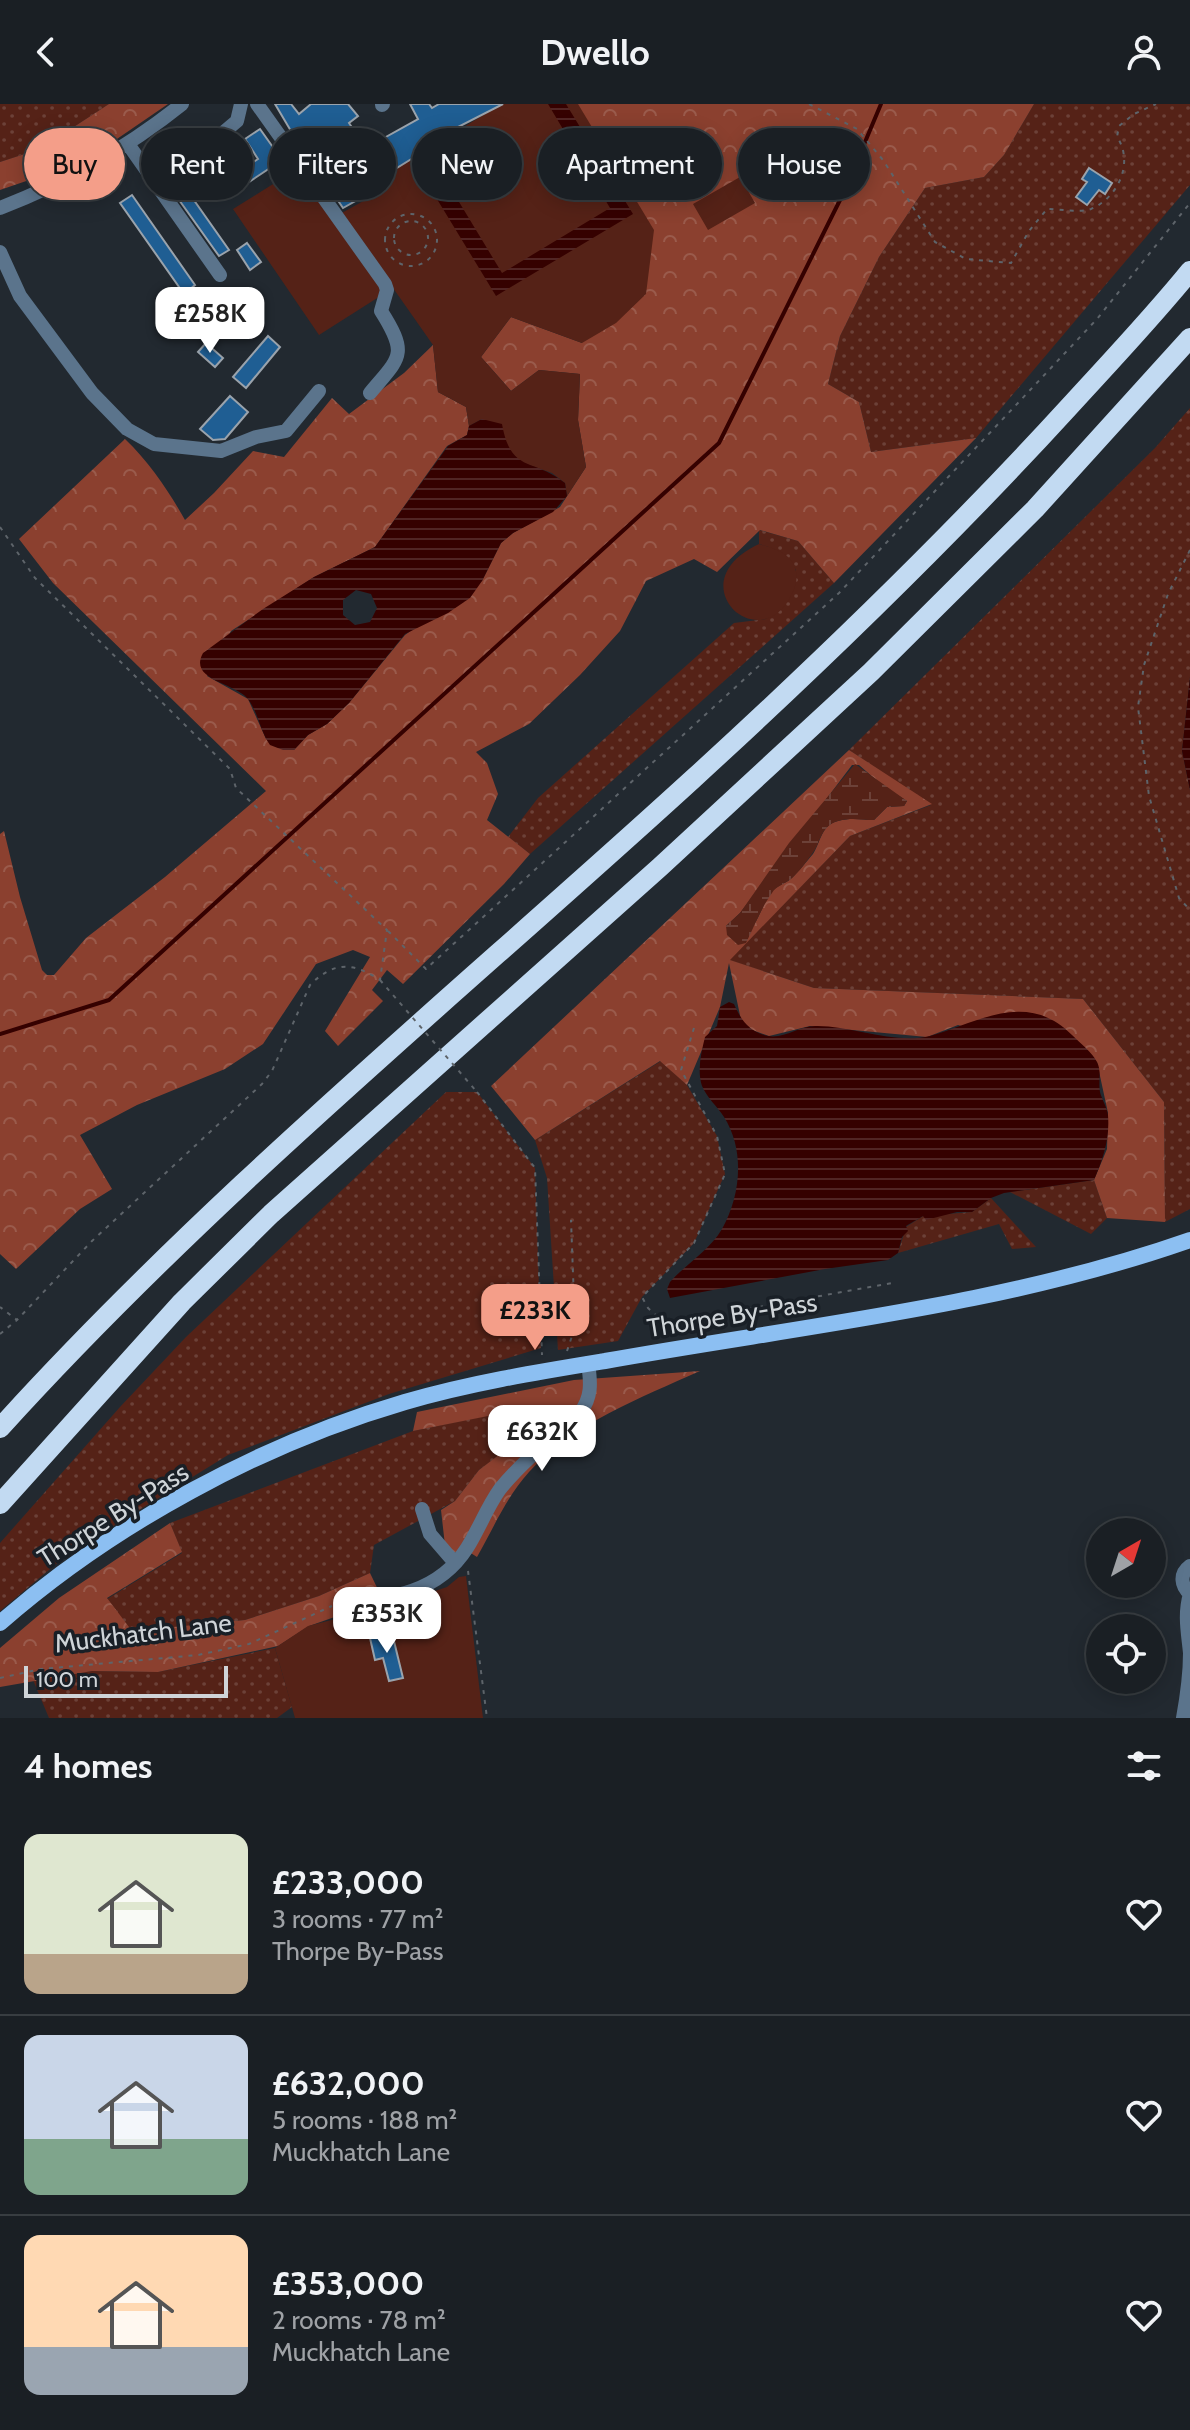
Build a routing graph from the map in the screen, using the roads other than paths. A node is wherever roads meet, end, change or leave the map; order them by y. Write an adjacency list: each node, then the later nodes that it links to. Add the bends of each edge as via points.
1 (182, 104): 5 (street)
2 (241, 104): 4 (street, via 237,121)
3 (257, 104): 12 (street, via 385,284 381,311 398,345 397,362)
4 (229, 128)
5 (128, 144): 6 (street, via 75,176); 9 (street)
6 (0, 208)
7 (0, 252): 11 (street, via 20,296 92,393 127,429 154,444 221,451 286,431)
8 (1190, 271): 15 (highway, via 943,541 695,777 265,1160 61,1360)
9 (220, 275)
10 (1190, 338): 16 (highway, via 1035,509 871,672 238,1247)
11 (319, 391)
12 (370, 393)
13 (1190, 1240): 14 (main road, Thorpe By-Pass, via 1010,1290)
14 (588, 1363): 19 (street, via 586,1405 513,1474); 22 (main road, Thorpe By-Pass, via 405,1402 243,1465 111,1539)
15 (0, 1428)
16 (0, 1504)
17 (422, 1509): 19 (street)
18 (1190, 1566): 20 (street, via 1182,1583)
19 (450, 1567): 21 (street, via 416,1591 383,1600)
20 (1190, 1594): 23 (street, via 1185,1624 1189,1684)
21 (344, 1601)
22 (0, 1623)
23 (1183, 1718)

